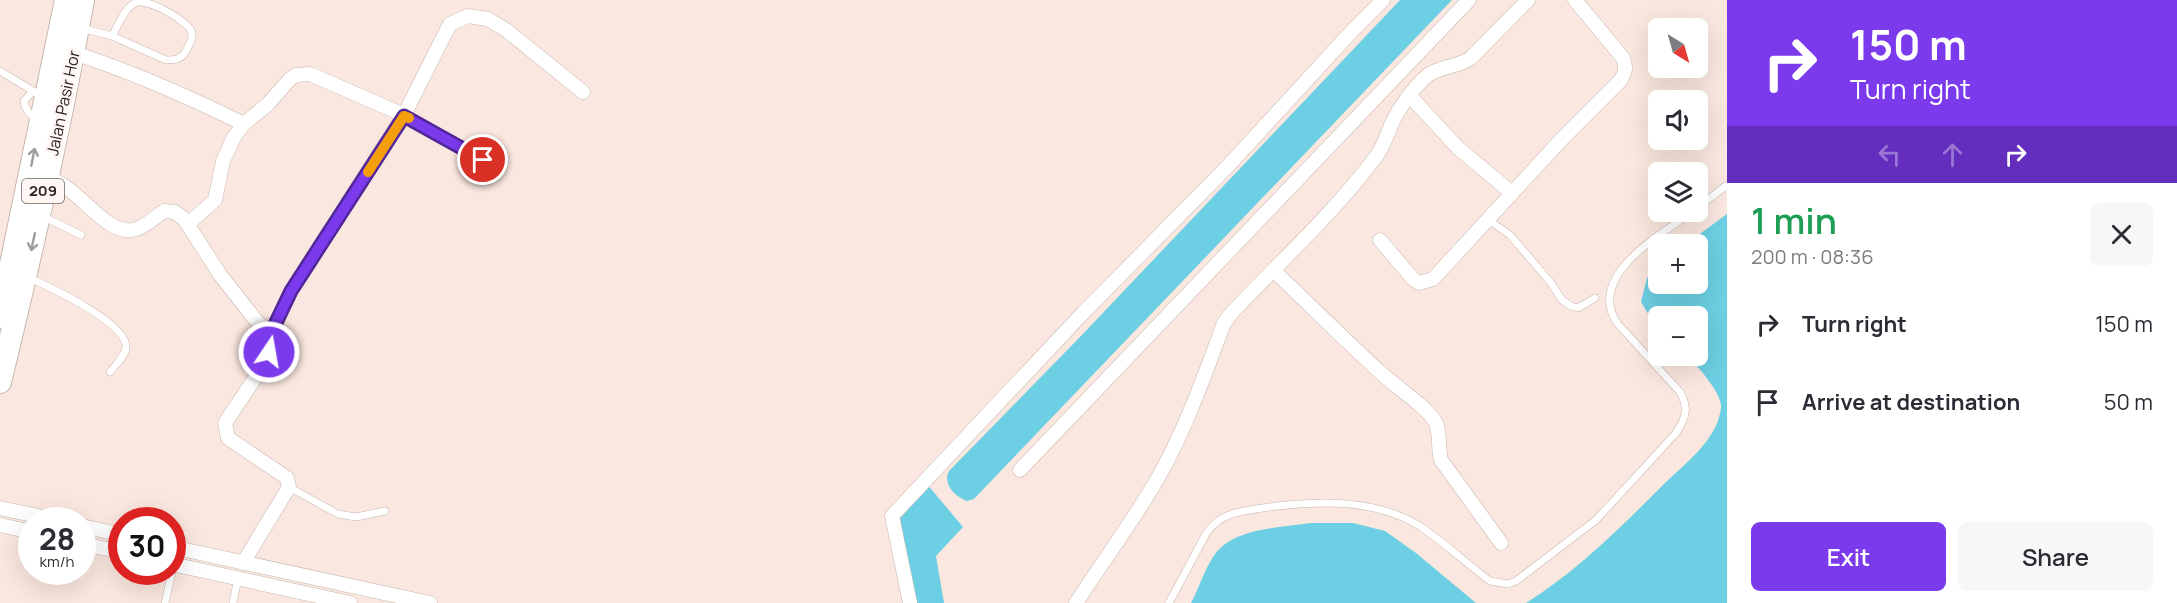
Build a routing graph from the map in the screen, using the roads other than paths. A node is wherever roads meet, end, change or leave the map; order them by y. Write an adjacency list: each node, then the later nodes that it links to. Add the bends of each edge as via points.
1 (66, 0): 13 (main road, Jalan Pasir Hor / 209)
2 (83, 0): 7 (main road, Jalan Pasir Hor / 209)
3 (1383, 0): 51 (street, via 892,516)
4 (1469, 0): 34 (street)
5 (1528, 0): 12 (street, via 1471,58 1435,70)
6 (1575, 0): 19 (street, via 1623,57 1625,74)
7 (78, 27): 8 (lane); 9 (main road, Jalan Pasir Hor / 209)
8 (112, 36): 8 (lane, via 129,8 136,2 145,2 187,24 193,37 184,55 166,60)
9 (75, 53): 15 (street, via 180,93); 17 (main road, Jalan Pasir Hor / 209)
10 (0, 70): 13 (lane)
11 (583, 92): 14 (street, via 506,30 488,19 468,16 450,24)
12 (1410, 96): 19 (street, via 1458,148); 27 (street, via 1376,158)
13 (40, 103): 30 (main road, Jalan Pasir Hor / 209, one-way to 13)
14 (404, 116): 15 (street, via 303,74 290,79); 16 (lane); 31 (street, via 291,291)
15 (244, 124): 24 (street, via 223,160 215,200)
16 (483, 160)
17 (46, 178): 21 (main road, Jalan Pasir Hor / 209); 24 (street, via 63,183 97,214 122,230 147,225 164,211 174,212)
18 (1727, 185): 20 (lane)
19 (1512, 193): 22 (street)
20 (1708, 199)
21 (39, 214): 25 (lane); 28 (main road, Jalan Pasir Hor / 209, one-way to 28)
22 (1487, 219): 26 (street, via 1433,279 1424,283 1413,279); 29 (lane, via 1510,235 1570,306 1578,308)
23 (1679, 222): 53 (lane, via 1618,273 1611,287 1610,304 1617,323 1680,392 1686,402 1683,423 1596,520 1530,571 1516,581 1500,584 1490,581 1423,528 1384,510 1368,505 1292,504 1236,512 1214,523)
24 (188, 224): 31 (street, via 221,276 258,323)
25 (81, 235)
26 (1380, 240)
27 (1274, 271): 41 (street, via 1436,423 1440,460); 52 (street, via 1224,323 1161,473)
28 (26, 276): 32 (lane, via 77,300 114,327 126,344); 33 (main road, Jalan Pasir Hor / 209)
29 (1595, 298)
30 (0, 318)
31 (271, 333): 35 (street, via 265,363 225,423 225,429 228,438 287,478)
32 (110, 372)
33 (0, 382)
34 (1020, 470)
35 (289, 487): 37 (lane, via 338,514 356,517); 43 (street)
36 (0, 508): 38 (street)
37 (385, 511)
38 (18, 512)
39 (0, 525): 40 (street)
40 (18, 529)
41 (1501, 543)
42 (186, 550): 43 (street)
43 (243, 563): 50 (street)
44 (186, 569): 45 (street)
45 (238, 578): 48 (lane); 49 (street)
46 (169, 585): 47 (lane)
47 (165, 603)
48 (233, 603)
49 (350, 603)
50 (430, 603)
51 (910, 603)
52 (1076, 603)
53 (1169, 603)

